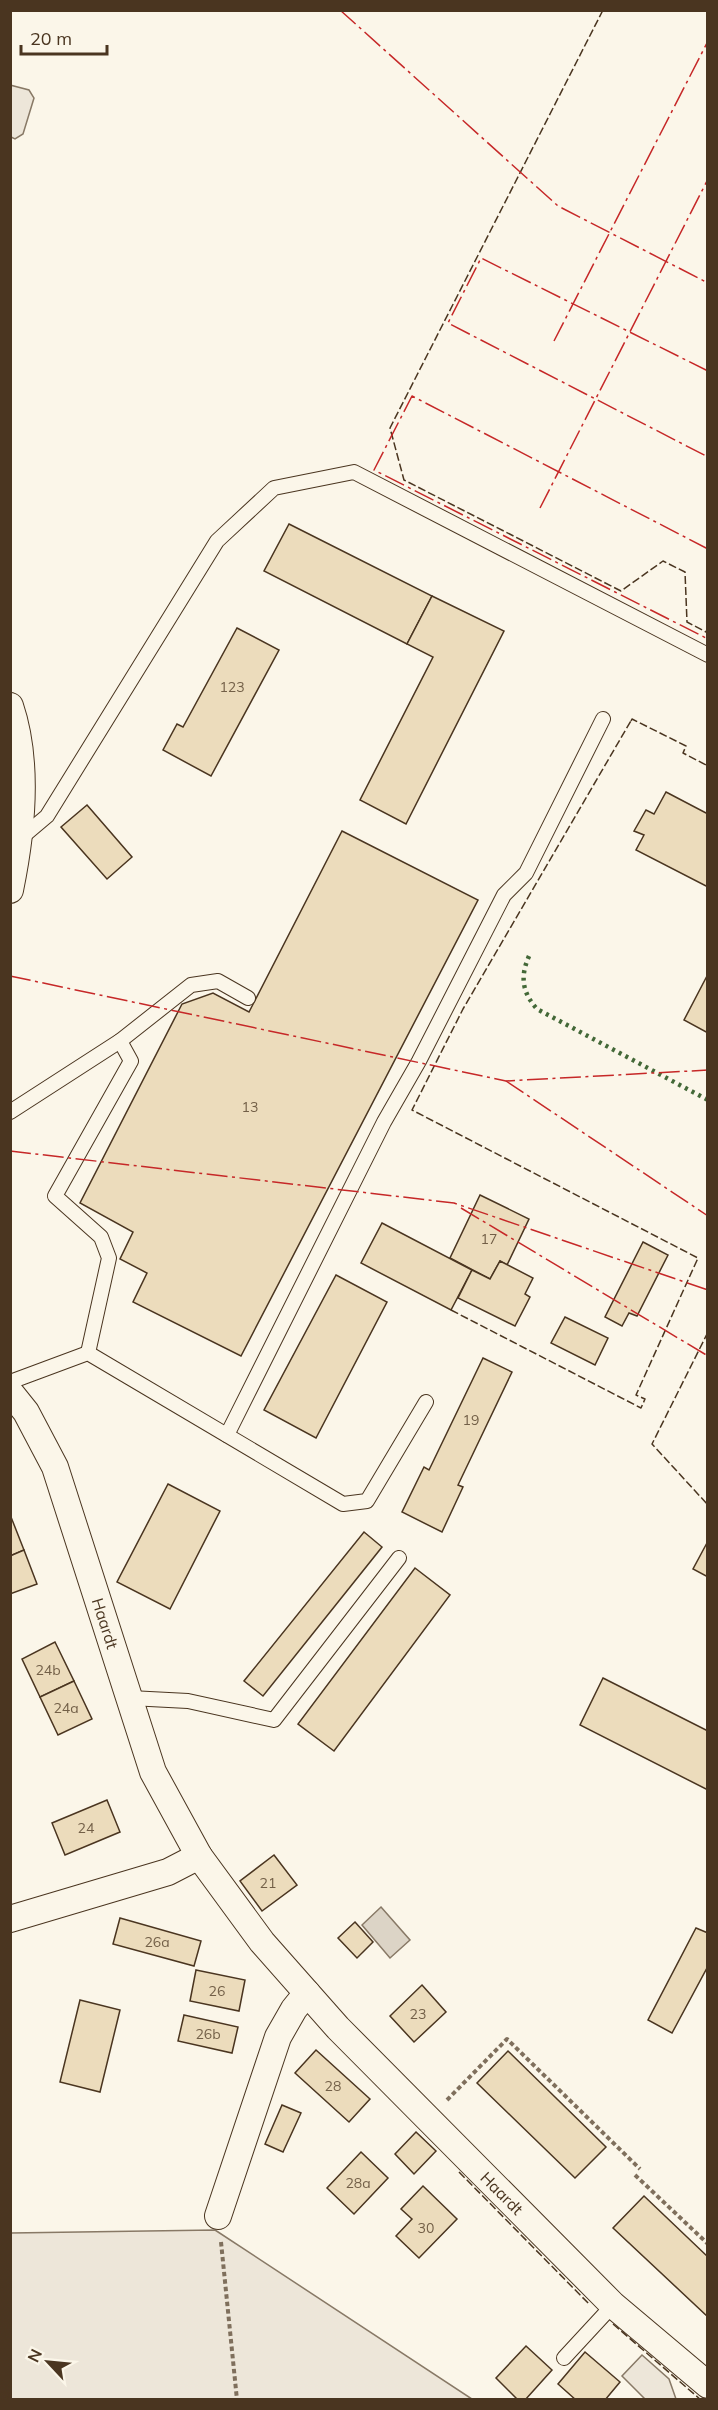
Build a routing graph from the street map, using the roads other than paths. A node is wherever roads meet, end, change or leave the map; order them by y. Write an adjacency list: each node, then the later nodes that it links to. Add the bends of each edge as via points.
1 (708, 655): 4 (lane, via 354,472 274,488 217,541 47,816)
2 (10, 706): 4 (street, via 20,735)
3 (603, 719): 13 (lane, via 526,873 504,895 384,1122)
4 (21, 838): 5 (street)
5 (10, 890)
6 (248, 998): 7 (lane, via 218,981 191,985)
7 (120, 1041): 8 (lane); 9 (lane, via 131,1061 56,1196 101,1237 109,1258)
8 (10, 1112)
9 (88, 1353): 10 (lane); 13 (lane)
10 (10, 1382)
11 (10, 1392): 15 (street, Haardt, via 26,1412 55,1467)
12 (426, 1401): 13 (lane, via 367,1501 343,1504)
13 (227, 1435)
14 (399, 1558): 15 (lane, via 274,1720 188,1701)
15 (130, 1698): 16 (street, Haardt, via 153,1772)
16 (199, 1856): 17 (street, via 168,1872); 18 (street, Haardt, via 262,1942)
17 (10, 1919)
18 (307, 1993): 19 (street, via 278,2037); 20 (street, Haardt)
19 (218, 2216)
20 (613, 2305): 21 (lane); 22 (street, Haardt)
21 (564, 2358)
22 (708, 2385)

